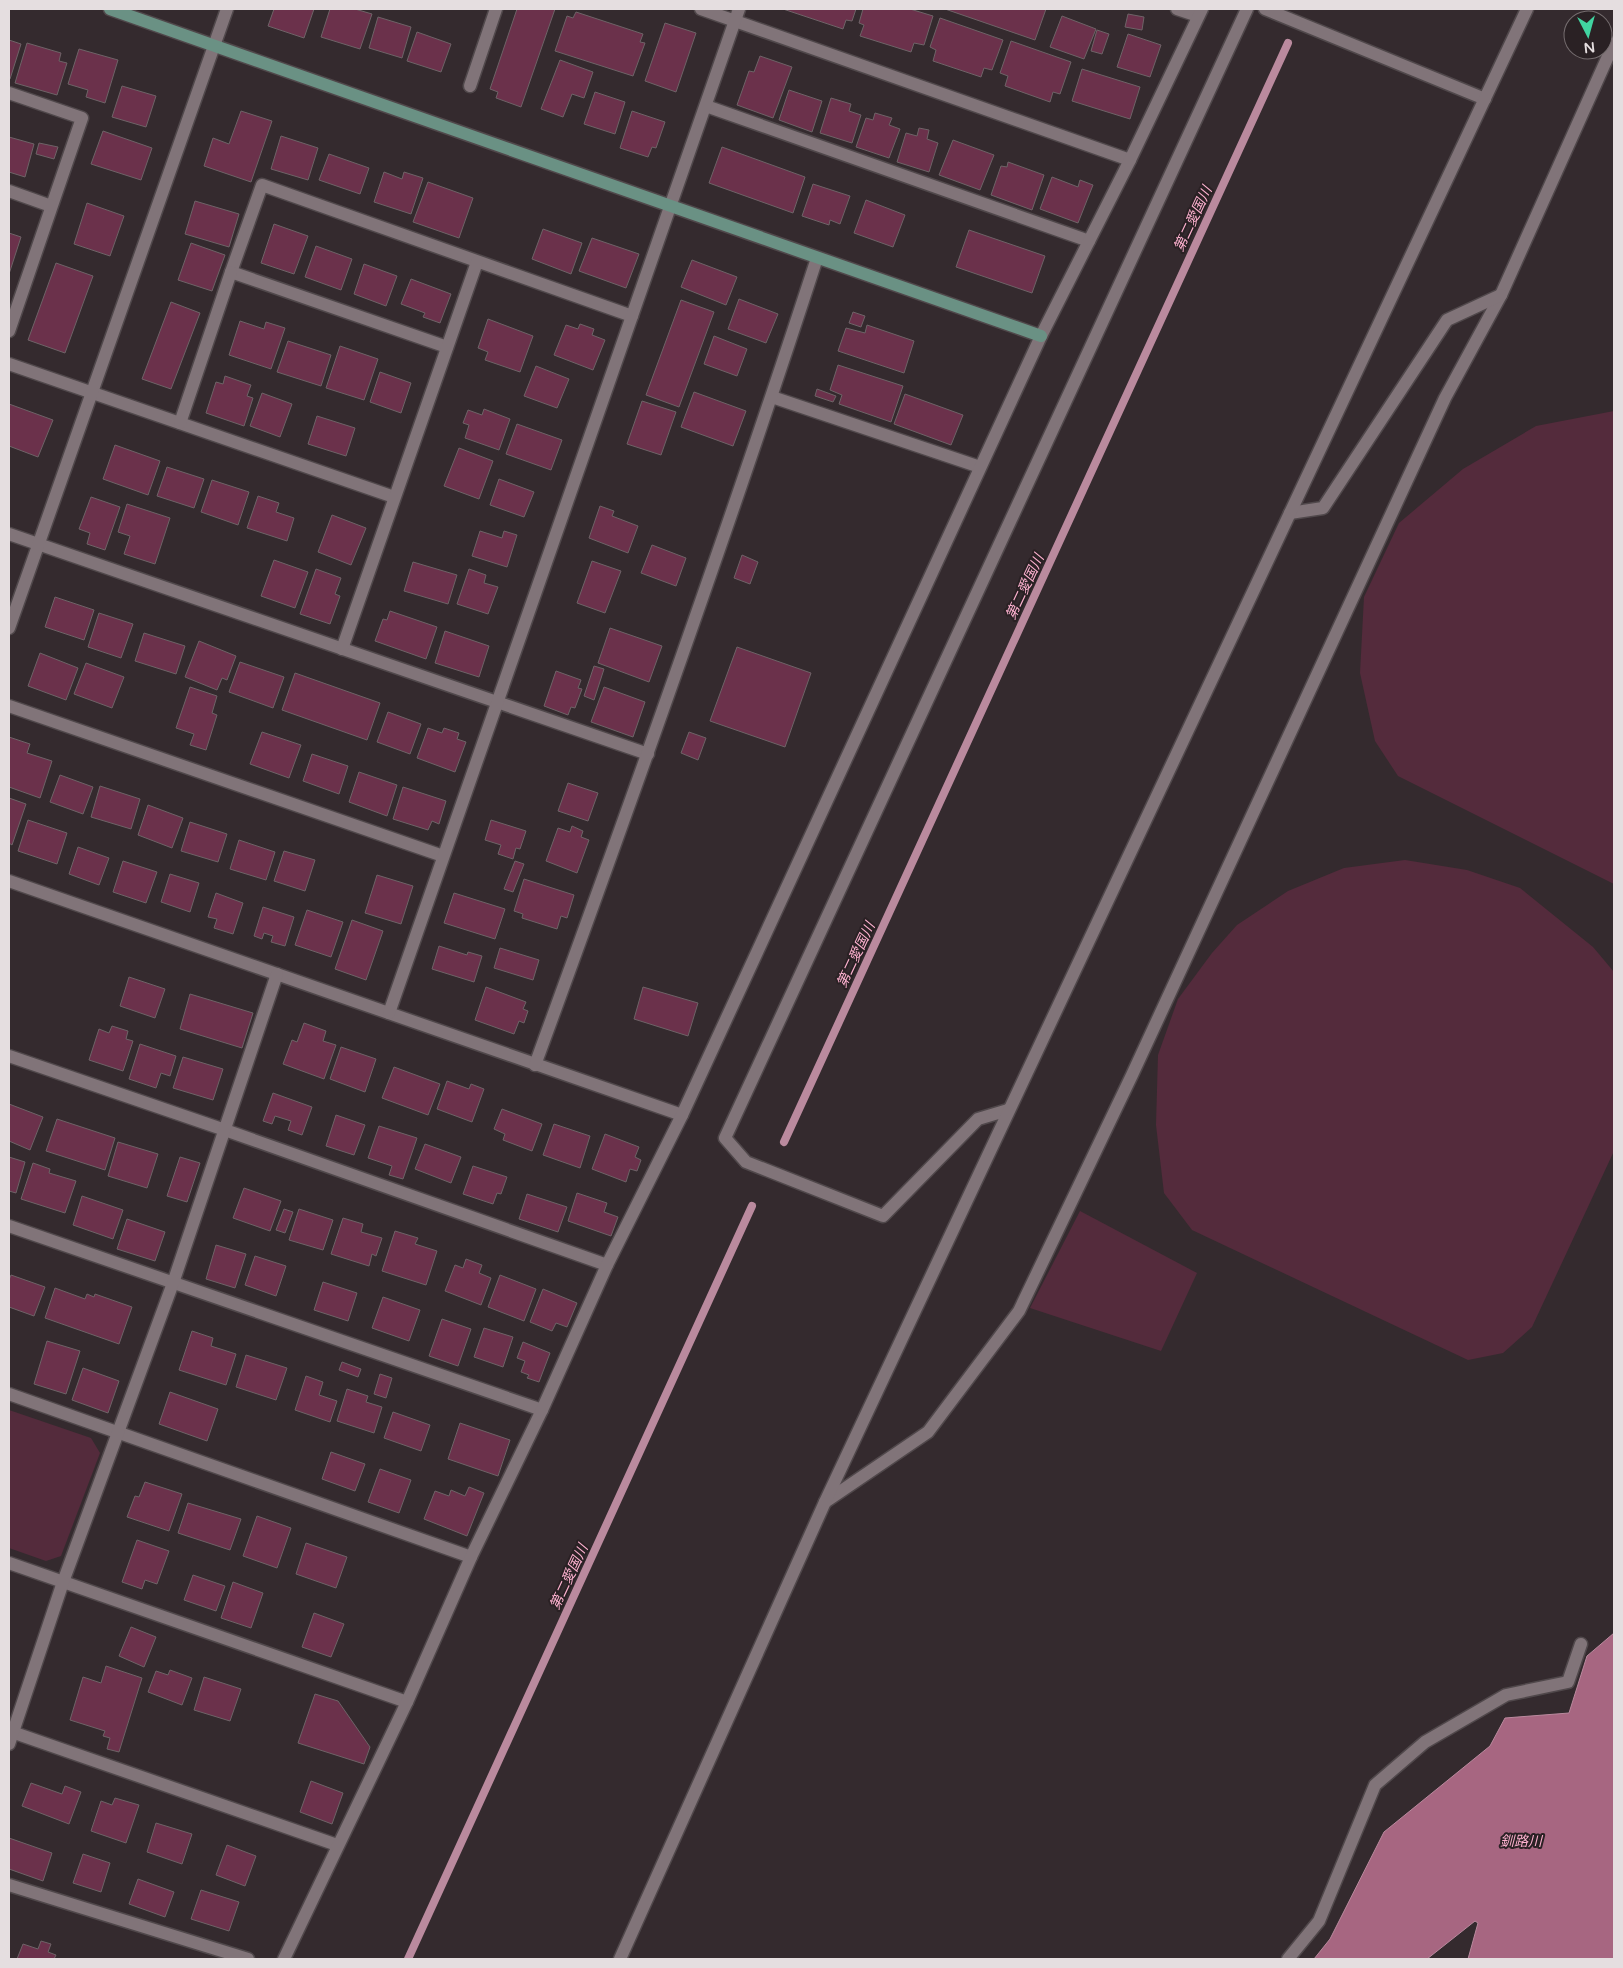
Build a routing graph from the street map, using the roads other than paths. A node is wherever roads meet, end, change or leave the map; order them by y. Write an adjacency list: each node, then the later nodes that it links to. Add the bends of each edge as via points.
1 (110, 9): 12 (street)
2 (227, 9): 12 (street)
3 (496, 9): 13 (street)
4 (701, 9): 10 (street)
5 (1177, 9): 9 (street)
6 (1247, 9): 50 (street, via 725,1138 746,1162 883,1216 978,1119)
7 (1265, 9): 15 (street)
8 (1527, 9): 15 (street)
9 (1200, 12): 17 (street)
10 (737, 15): 16 (street); 17 (street)
11 (1614, 43): 25 (street)
12 (214, 45): 20 (street); 31 (street)
13 (470, 86)
14 (9, 93): 19 (street, via 82,118)
15 (1484, 99): 36 (street)
16 (706, 106): 20 (street); 21 (street)
17 (1130, 160): 21 (street)
18 (9, 191): 19 (street)
19 (51, 206): 27 (street)
20 (670, 207): 22 (street); 26 (street)
21 (1089, 241): 28 (street)
22 (818, 258): 28 (street); 32 (street)
23 (477, 262): 24 (street, via 262,185); 26 (street); 29 (street)
24 (231, 272): 29 (street); 33 (street)
25 (1501, 295): 36 (street, via 1447,320 1323,508); 59 (street, via 1445,398 1019,1311 928,1432)
26 (632, 316): 41 (street)
27 (9, 331)
28 (1041, 336): 34 (street)
29 (447, 348): 35 (street)
30 (9, 364): 31 (street)
31 (91, 392): 33 (street); 38 (street)
32 (772, 397): 34 (street); 43 (street)
33 (180, 423): 35 (street)
34 (980, 467): 51 (street)
35 (394, 496): 40 (street)
36 (1290, 513): 50 (street)
37 (9, 534): 38 (street)
38 (38, 544): 39 (street); 40 (street)
39 (9, 628)
40 (342, 648): 41 (street)
41 (497, 703): 43 (street); 44 (street)
42 (9, 706): 44 (street)
43 (648, 754): 49 (street)
44 (443, 856): 47 (street)
45 (9, 881): 46 (street)
46 (277, 974): 47 (street); 52 (street)
47 (388, 1013): 49 (street)
48 (9, 1056): 52 (street)
49 (535, 1065): 51 (street)
50 (1008, 1110): 59 (street)
51 (682, 1115): 54 (street)
52 (225, 1130): 54 (street); 55 (street)
53 (9, 1226): 55 (street)
54 (607, 1265): 57 (street)
55 (173, 1283): 57 (street); 58 (street)
56 (9, 1394): 58 (street)
57 (542, 1410): 60 (street)
58 (118, 1432): 60 (street); 62 (street)
59 (825, 1502): 70 (street)
60 (471, 1557): 64 (street)
61 (9, 1563): 62 (street)
62 (63, 1582): 64 (street); 65 (street)
63 (1581, 1644): 71 (street, via 1568,1682 1506,1694 1425,1742 1374,1785 1319,1921)
64 (407, 1702): 66 (street)
65 (10, 1736): 66 (street)
66 (337, 1845): 69 (street)
67 (9, 1885): 68 (street)
68 (248, 1959)
69 (284, 1959)
70 (620, 1959)
71 (1288, 1959)

